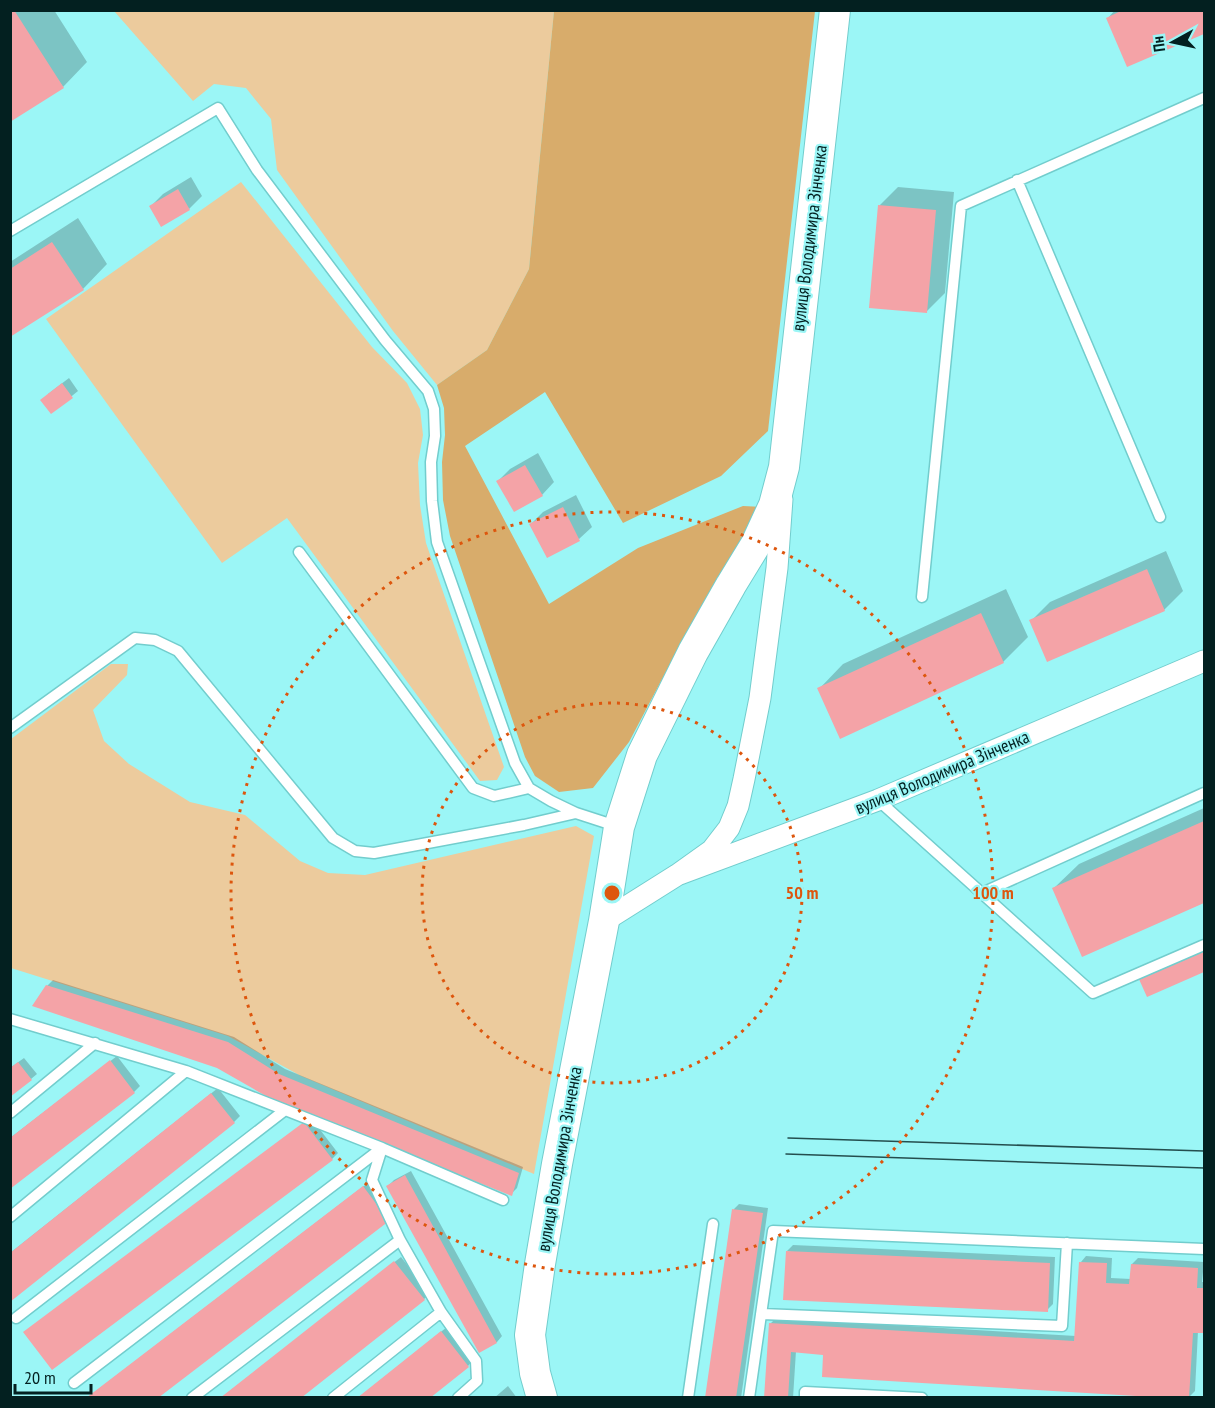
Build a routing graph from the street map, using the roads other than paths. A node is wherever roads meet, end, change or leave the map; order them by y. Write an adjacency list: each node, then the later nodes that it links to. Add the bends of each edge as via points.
1 (835, 10): 5 (main road, вулиця Володимира Зінченка)
2 (1204, 98): 3 (lane)
3 (1017, 180): 6 (lane); 8 (lane, via 961,206)
4 (10, 231): 11 (lane, via 218,108 257,170 428,391 434,409 431,462 437,542 515,763)
5 (784, 467): 15 (main road, вулиця Володимира Зінченка, via 774,505 756,544 693,652 642,755); 16 (street, вулиця Володимира Зінченка, via 777,568 760,698 738,806 729,828 712,850)
6 (1160, 517)
7 (299, 552): 11 (lane, via 473,788 494,796)
8 (922, 597)
9 (1204, 661): 13 (street, вулиця Володимира Зінченка)
10 (10, 728): 14 (lane, via 135,638 155,640 178,651 333,838 355,851 374,853)
11 (529, 788): 14 (lane)
12 (1204, 793): 17 (lane)
13 (878, 800): 16 (street, вулиця Володимира Зінченка); 17 (lane)
14 (576, 813): 15 (lane)
15 (619, 827): 18 (main road, вулиця Володимира Зінченка)
16 (677, 875): 18 (street, вулиця Володимира Зінченка)
17 (982, 893): 19 (lane, via 1093,993)
18 (604, 921): 39 (main road, вулиця Володимира Зінченка, via 557,1164 530,1335)
19 (1204, 945)
20 (12, 1020): 21 (lane)
21 (95, 1043): 22 (lane); 24 (lane)
22 (186, 1071): 23 (lane); 27 (lane)
23 (285, 1110): 25 (lane); 34 (lane)
24 (10, 1113)
25 (382, 1148): 26 (lane); 29 (lane, via 372,1180); 35 (lane)
26 (502, 1200)
27 (10, 1217)
28 (713, 1224): 40 (lane)
29 (400, 1240): 32 (lane); 36 (lane)
30 (1067, 1243): 31 (lane); 33 (lane, via 773,1231); 33 (lane, via 1062,1326)
31 (1204, 1249)
32 (441, 1312): 37 (lane); 38 (lane, via 476,1361 477,1381)
33 (761, 1314): 41 (lane)
34 (15, 1318)
35 (74, 1383)
36 (192, 1398)
37 (333, 1398)
38 (458, 1398)
39 (542, 1398)
40 (688, 1398)
41 (749, 1398)
42 (805, 1398): 43 (lane, via 805,1392)
43 (922, 1398)

